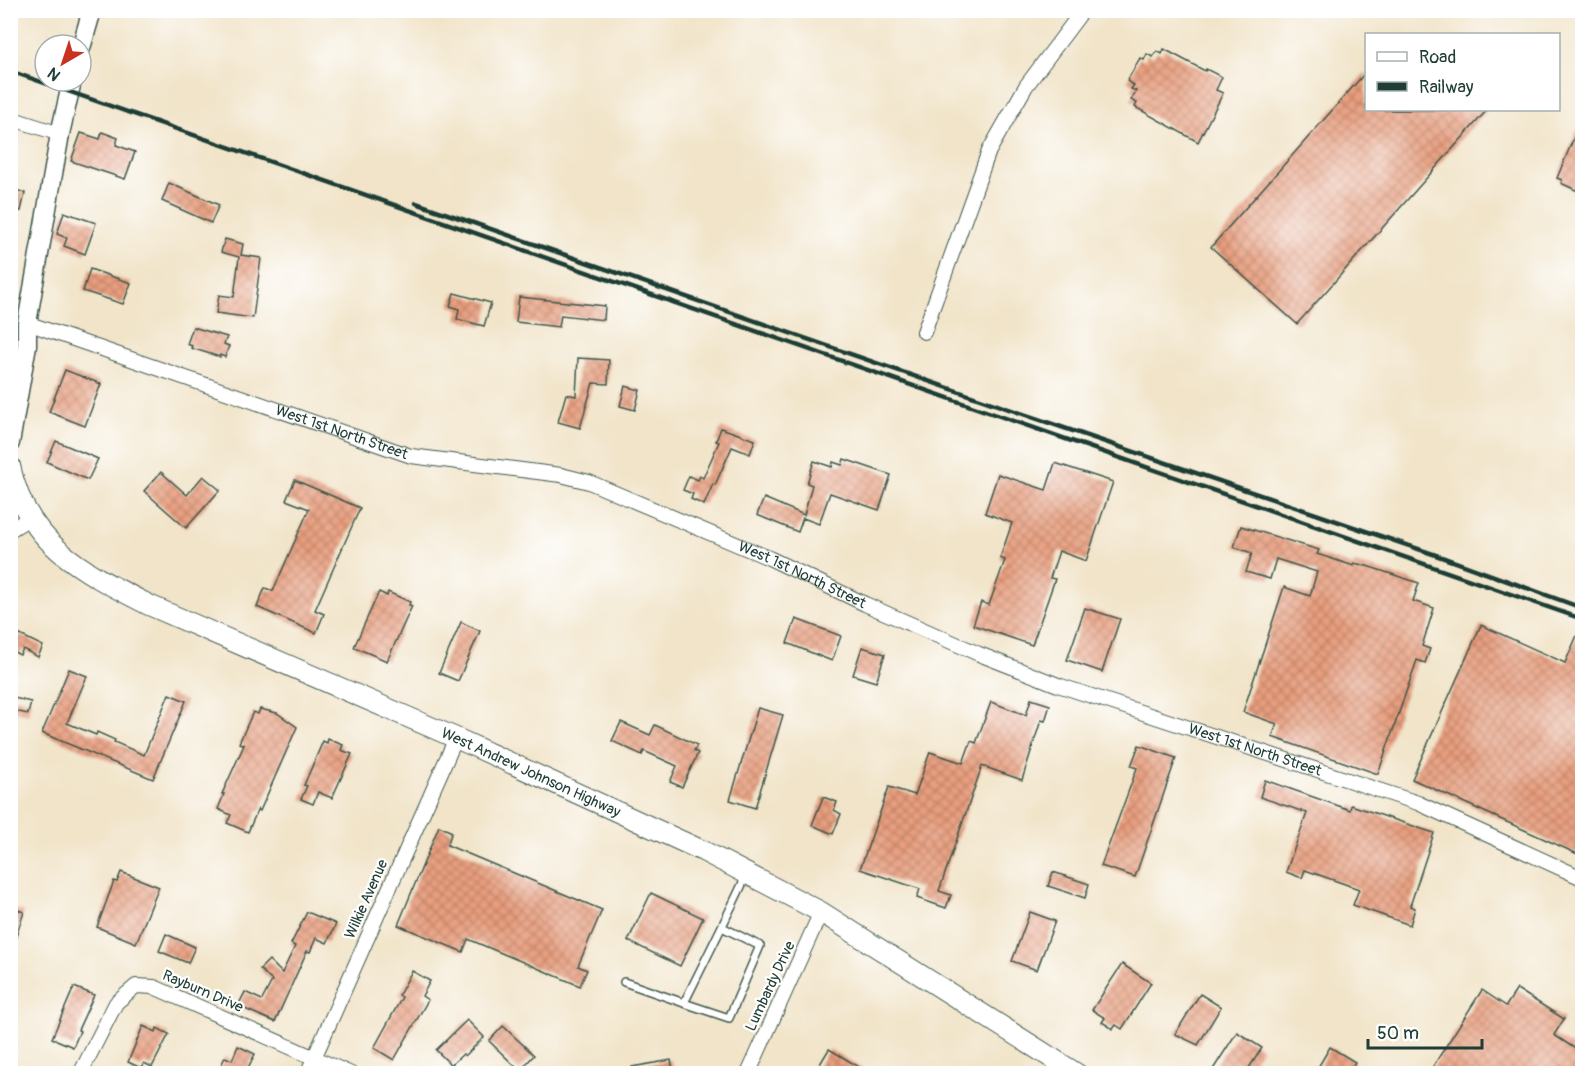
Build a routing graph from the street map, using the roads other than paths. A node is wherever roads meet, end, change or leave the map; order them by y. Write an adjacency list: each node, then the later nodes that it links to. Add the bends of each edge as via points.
1 (92, 10): 3 (street)
2 (1083, 10): 8 (street, via 1026,86 989,151)
3 (85, 33)
4 (69, 93): 6 (street)
5 (10, 118): 6 (street)
6 (60, 134): 7 (street)
7 (19, 320): 9 (street); 10 (street, via 27,345); 16 (street, West 1st North Street, via 411,456 589,482 769,558 979,654 1058,685 1418,803)
8 (924, 332)
9 (10, 335)
10 (10, 442)
11 (10, 465): 12 (main road, West Andrew Johnson Highway, via 19,498)
12 (31, 517): 13 (street); 14 (main road, West Andrew Johnson Highway, via 71,562 112,586)
13 (10, 530)
14 (456, 738): 15 (main road, West Andrew Johnson Highway); 21 (street, Wilkie Avenue)
15 (747, 874): 17 (main road, West Andrew Johnson Highway); 18 (lane)
16 (1582, 878)
17 (821, 912): 25 (street, Lumbardy Drive); 26 (main road, West Andrew Johnson Highway)
18 (722, 927): 20 (lane); 20 (lane, via 760,946 729,1018)
19 (624, 982): 20 (lane)
20 (684, 1003)
21 (313, 1058): 22 (street, Rayburn Drive, via 154,987 136,986 116,1003); 23 (street, Wilkie Avenue); 24 (street, Rayburn Drive)
22 (80, 1074)
23 (307, 1074)
24 (351, 1074)
25 (748, 1074)
26 (1077, 1074)

